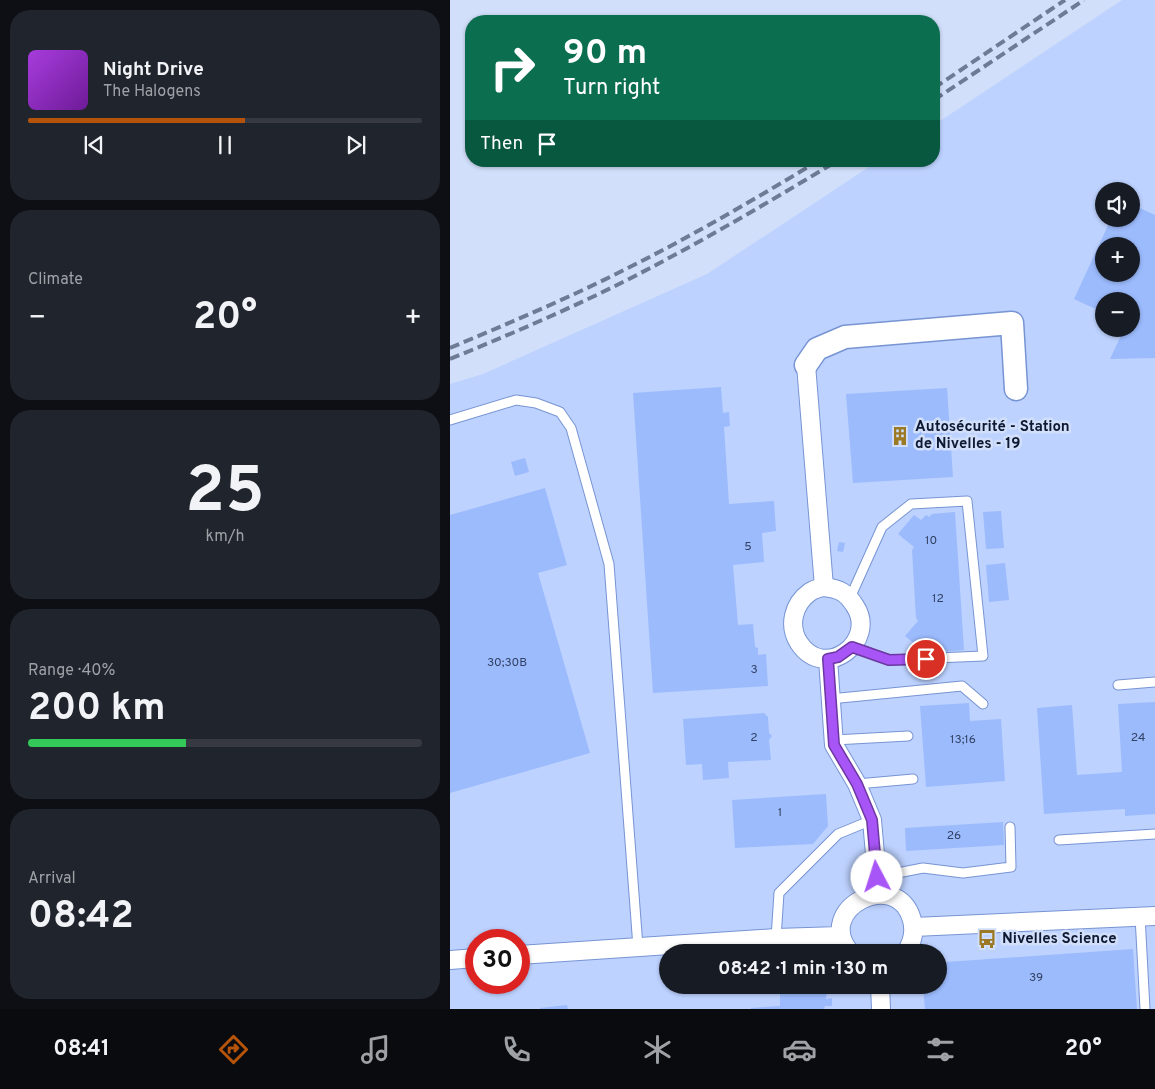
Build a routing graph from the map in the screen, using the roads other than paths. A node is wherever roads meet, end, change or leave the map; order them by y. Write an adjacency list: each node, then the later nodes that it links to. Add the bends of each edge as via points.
1 (806, 365): 2 (street, via 817,349 845,337 1012,323); 4 (street)
2 (1016, 389)
3 (450, 420): 28 (lane, via 516,400 560,412 571,428 609,564)
4 (824, 586): 5 (street, via 838,589); 7 (street, via 801,600 793,616 794,634 804,650 816,658)
5 (850, 598): 6 (street, via 860,613 861,631); 6 (lane, via 882,527 910,504 967,501 983,656 889,660)
6 (852, 647): 7 (street, via 838,657)
7 (828, 659): 10 (street)
8 (1155, 682): 9 (lane)
9 (1118, 685)
10 (830, 699): 11 (lane, via 962,686); 13 (street)
11 (983, 704)
12 (908, 736): 13 (lane)
13 (834, 740): 15 (street)
14 (912, 779): 15 (lane)
15 (857, 784): 16 (street)
16 (872, 820): 20 (street); 25 (lane, via 838,834 779,893)
17 (1010, 827): 20 (lane, via 1011,867 963,873 923,868)
18 (1155, 834): 19 (lane)
19 (1059, 840)
20 (877, 877): 21 (street)
21 (877, 894): 23 (street, via 892,897 902,904); 24 (street, via 851,906 841,925)
22 (1147, 916): 23 (street); 34 (lane)
23 (914, 927): 27 (street)
24 (840, 936): 25 (street); 26 (street)
25 (776, 938): 28 (street)
26 (844, 944)
27 (911, 944)
28 (638, 947): 29 (street)
29 (530, 954)
30 (465, 959): 31 (street)
31 (450, 960)
32 (880, 994): 33 (street)
33 (881, 1009)
34 (1145, 1009)

